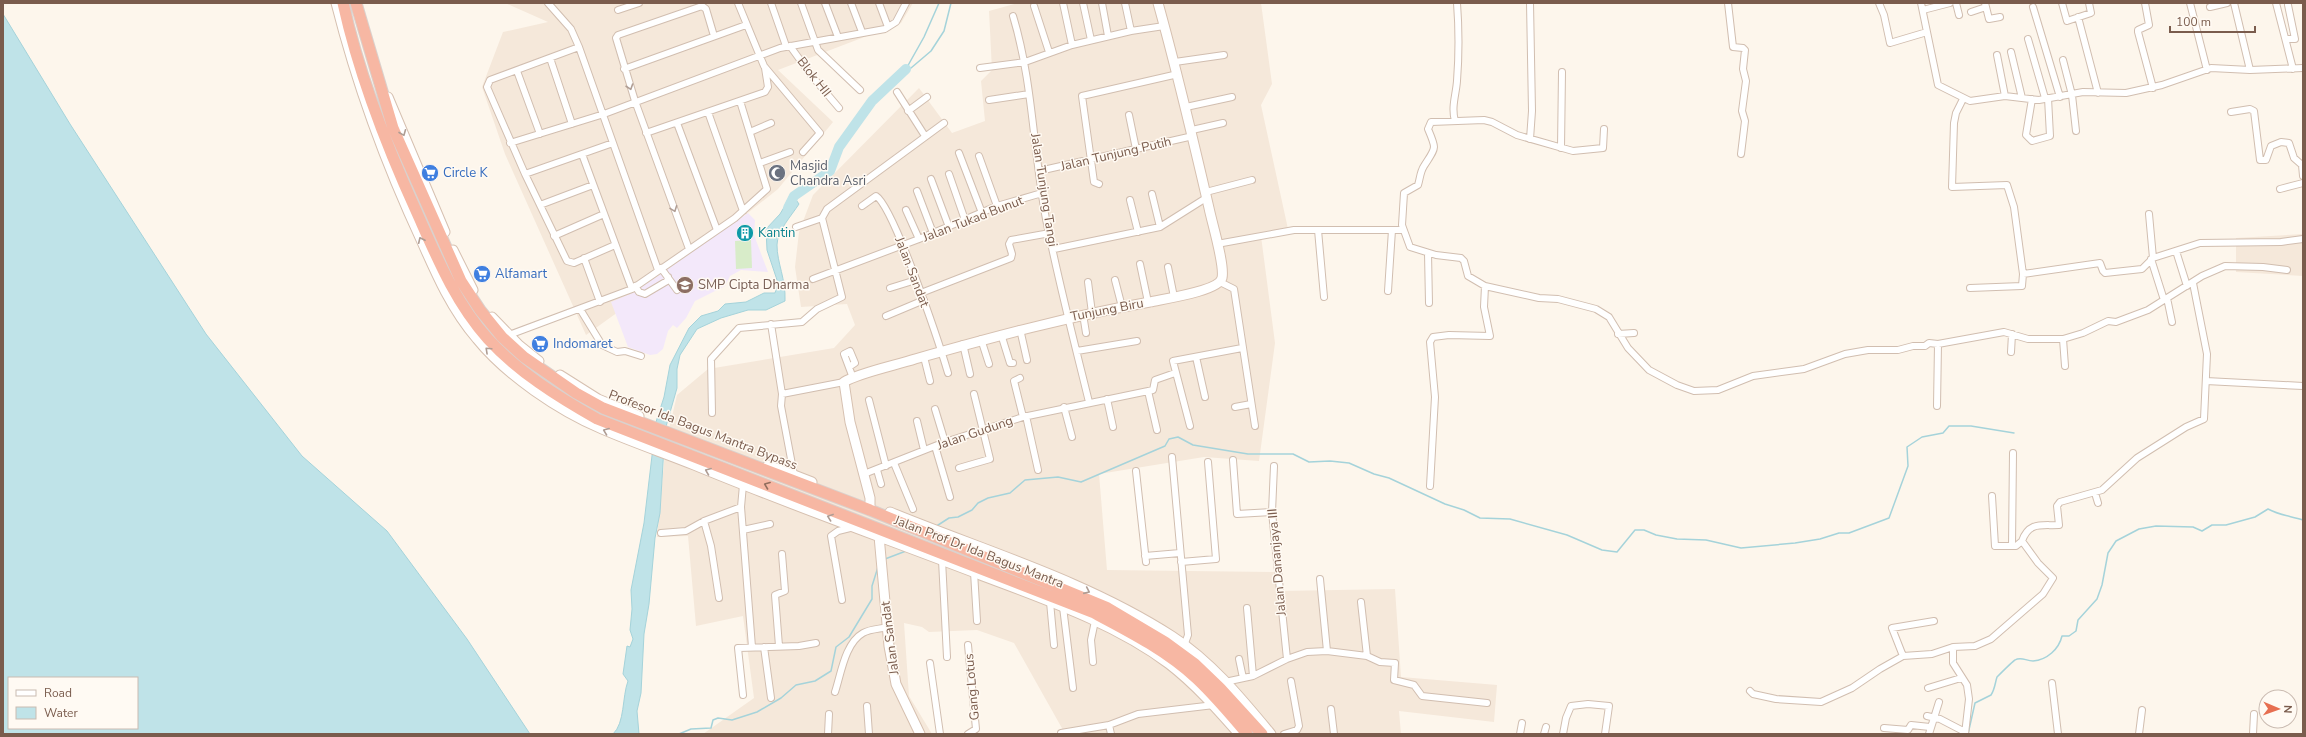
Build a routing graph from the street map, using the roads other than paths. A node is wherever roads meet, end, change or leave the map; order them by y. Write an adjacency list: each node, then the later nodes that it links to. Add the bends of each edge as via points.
1 (336, 3): 155 (street, via 357,82 378,142)
2 (342, 3): 155 (highway, via 381,130)
3 (356, 3): 153 (highway, Profesor Ida Bagus Mantra Bypass, via 393,128)
4 (362, 3): 153 (street, one-way to 153, via 374,56)
5 (548, 3): 60 (street, via 571,30)
6 (639, 3): 38 (street)
7 (738, 3): 45 (street)
8 (771, 3): 59 (street, Blok HII)
9 (801, 3): 57 (street)
10 (825, 3): 53 (street)
11 (851, 3): 49 (street)
12 (879, 3): 47 (street)
13 (1063, 3): 58 (street)
14 (1083, 3): 55 (street)
15 (1102, 3): 52 (street)
16 (1125, 3): 48 (street)
17 (1158, 3): 46 (street)
18 (1457, 3): 104 (street, via 1457,81 1452,112)
19 (1530, 3): 117 (street)
20 (1728, 3): 126 (street, via 1733,47 1744,50 1743,69 1746,81 1742,111 1745,121)
21 (1879, 3): 50 (street, via 1890,43)
22 (1921, 3): 39 (street)
23 (1950, 3): 39 (street)
24 (1956, 3): 41 (street)
25 (2062, 3): 44 (street, via 2066,21)
26 (2089, 3): 44 (street, via 2091,13)
27 (2145, 3): 80 (street, via 2149,25 2138,30 2138,33)
28 (2190, 3): 75 (street)
29 (2227, 3): 37 (street)
30 (2234, 3): 76 (street)
31 (2276, 3): 54 (street)
32 (905, 4): 47 (street, via 896,22)
33 (1986, 5): 40 (street); 43 (street, via 1989,19)
34 (2288, 5): 54 (street, via 2295,39)
35 (1034, 6): 61 (street)
36 (2033, 7): 89 (street)
37 (2210, 7)
38 (618, 10)
39 (1923, 10): 50 (street)
40 (1971, 12)
41 (1959, 15)
42 (1013, 16): 68 (street, Jalan Tunjung Tangi)
43 (2000, 17)
44 (2078, 17): 83 (street)
45 (746, 25): 51 (street); 65 (street)
46 (1164, 26): 48 (street); 69 (street)
47 (888, 27): 49 (street)
48 (1131, 31): 52 (street)
49 (862, 32): 53 (street)
50 (1926, 32): 92 (street, via 1938,85)
51 (714, 36): 73 (street); 73 (street, via 706,9 702,6 616,36)
52 (1108, 36): 55 (street)
53 (838, 37): 57 (street)
54 (2286, 39): 74 (street)
55 (1091, 40): 58 (street)
56 (2028, 40): 91 (street)
57 (814, 42): 59 (street); 81 (street, via 818,50)
58 (1072, 45): 61 (street)
59 (788, 46): 65 (street); 98 (street, Blok HII)
60 (579, 47): 66 (street); 102 (street)
61 (1049, 52): 68 (street)
62 (2012, 52): 90 (street)
63 (1224, 55): 69 (street)
64 (1998, 55): 86 (street)
65 (759, 56): 70 (street); 96 (street)
66 (550, 58): 77 (street); 109 (street)
67 (2063, 60): 85 (street)
68 (1025, 62): 71 (street); 84 (street, Jalan Tunjung Tangi)
69 (1175, 62): 79 (street)
70 (764, 66): 94 (street, via 767,90); 123 (street, via 820,132)
71 (980, 68)
72 (2303, 68): 74 (street)
73 (624, 69): 96 (street, one-way to 96)
74 (2293, 69): 76 (street)
75 (2207, 70): 76 (street); 80 (street)
76 (2250, 70)
77 (517, 71): 115 (street); 118 (street, via 490,80 487,84)
78 (1562, 72): 120 (street)
79 (1178, 74): 97 (street); 128 (street, via 1082,96)
80 (2153, 88): 83 (street, via 2115,95)
81 (860, 90)
82 (896, 92): 99 (street)
83 (2098, 93): 85 (street)
84 (1029, 94): 95 (street); 130 (street, Jalan Tunjung Tangi)
85 (2072, 95): 89 (street); 111 (street)
86 (2006, 96): 90 (street); 92 (street, via 1987,100)
87 (927, 97): 99 (street)
88 (1232, 97): 97 (street)
89 (2060, 97): 91 (street)
90 (2022, 98): 93 (street)
91 (2046, 98): 93 (street); 93 (street, via 2050,136 2032,141 2026,135)
92 (1963, 99): 184 (street, via 1954,123 1952,187 2007,185 2014,207)
93 (2032, 99)
94 (740, 100): 100 (street); 112 (street)
95 (989, 100)
96 (634, 101): 102 (street); 113 (street)
97 (1186, 107): 114 (street)
98 (840, 108)
99 (908, 111): 116 (street)
100 (708, 112): 105 (street); 149 (street)
101 (2231, 112): 133 (street, via 2250,109 2254,111 2260,160 2266,160 2271,146 2282,142 2289,143 2292,156 2302,165)
102 (604, 114): 109 (street); 119 (street)
103 (1129, 115): 121 (street)
104 (1455, 121): 117 (street, via 1489,121); 163 (street, via 1435,121 1429,124 1428,129 1435,150 1423,167 1418,185 1404,193)
105 (677, 123): 113 (street); 160 (street)
106 (771, 123): 112 (street)
107 (944, 123): 116 (street)
108 (1223, 123): 114 (street, Jalan Tunjung Putih)
109 (572, 124): 115 (street)
110 (1604, 129): 120 (street, via 1603,148 1578,152)
111 (2076, 131)
112 (750, 132): 129 (street)
113 (646, 133): 173 (street, one-way to 173)
114 (1192, 133): 121 (street, Jalan Tunjung Putih); 143 (street)
115 (540, 134): 118 (street)
116 (925, 136): 154 (street, via 827,209)
117 (1530, 139): 120 (street)
118 (510, 143): 131 (street)
119 (613, 143): 124 (street); 181 (street)
120 (1561, 148)
121 (1136, 149): 128 (street, Jalan Tunjung Putih)
122 (790, 152): 129 (street)
123 (803, 152)
124 (582, 154): 131 (street); 138 (street)
125 (960, 154): 150 (street)
126 (1741, 154)
127 (979, 156): 147 (street)
128 (1091, 160): 130 (street, Jalan Tunjung Putih); 137 (street, via 1094,182)
129 (760, 163): 149 (street, via 767,189)
130 (1039, 171): 141 (street, Jalan Tunjung Tangi)
131 (525, 174): 145 (street)
132 (949, 174): 156 (street)
133 (2303, 176)
134 (931, 179): 158 (street)
135 (1252, 180): 143 (street)
136 (2303, 183): 139 (street)
137 (1099, 184)
138 (593, 185): 145 (street); 151 (street)
139 (2280, 189)
140 (917, 191): 165 (street)
141 (1042, 193): 147 (street, Jalan Tukad Bunut); 166 (street, Jalan Tunjung Tangi)
142 (1152, 194): 159 (street)
143 (1206, 195): 159 (street); 170 (street)
144 (1130, 200): 164 (street)
145 (540, 205): 167 (street)
146 (862, 206): 172 (street, Jalan Sandat, via 877,196)
147 (997, 206): 150 (street, Jalan Tukad Bunut)
148 (906, 210): 168 (street)
149 (743, 211): 160 (street)
150 (982, 213): 156 (street, Jalan Tukad Bunut)
151 (604, 214): 167 (street); 171 (street)
152 (2149, 214): 178 (street)
153 (434, 215): 220 (street, via 476,296); 262 (highway, Profesor Ida Bagus Mantra Bypass, via 461,282 502,337 576,393 603,408)
154 (822, 218): 157 (street); 182 (street)
155 (415, 220): 273 (highway, one-way to 155, via 597,419 540,388 506,357 467,313)
156 (965, 220): 158 (street, Jalan Tukad Bunut)
157 (796, 227)
158 (949, 227): 165 (street, Jalan Tukad Bunut)
159 (1160, 227): 164 (street)
160 (717, 230): 173 (street)
161 (1318, 230): 162 (street); 170 (street, via 1281,232); 200 (street)
162 (1392, 230): 163 (street); 197 (street)
163 (1403, 230): 176 (street, via 1410,247)
164 (1138, 232): 174 (street)
165 (933, 233): 168 (street, Jalan Tukad Bunut)
166 (1050, 233): 174 (street, Jalan Tunjung Tangi); 198 (street, via 1011,240 1011,258)
167 (554, 236): 177 (street, via 567,261 573,263)
168 (919, 239): 172 (street, Jalan Tukad Bunut)
169 (2303, 239): 175 (street, via 2281,242 2200,243)
170 (1217, 244): 190 (street, via 1222,273)
171 (615, 245): 177 (street); 193 (street)
172 (903, 245): 182 (street, Jalan Tukad Bunut); 187 (street, Jalan Sandat)
173 (689, 249): 181 (street)
174 (1054, 249): 211 (street, Jalan Tunjung Tangi)
175 (2176, 251): 178 (street); 191 (street)
176 (1428, 253): 192 (street, via 1462,258 1468,276); 205 (street)
177 (584, 258): 203 (street)
178 (2152, 259): 184 (street, via 2142,269 2105,273 2099,263); 201 (street)
179 (1140, 264): 204 (street)
180 (1168, 267): 199 (street)
181 (660, 269): 185 (street); 193 (street)
182 (835, 270): 186 (street, Jalan Tukad Bunut); 213 (street, via 842,295 840,300 817,309 802,322)
183 (2287, 270): 191 (street, via 2225,266)
184 (2023, 274): 195 (street, via 2022,286)
185 (668, 278): 193 (street, via 645,294); 196 (street)
186 (813, 279)
187 (916, 280): 194 (street); 198 (street, Jalan Sandat)
188 (1115, 280): 206 (street)
189 (1088, 282): 208 (street)
190 (1220, 282): 199 (street, Tunjung Biru, via 1214,287); 226 (street, via 1234,289)
191 (2190, 284): 201 (street); 244 (street, via 2206,347)
192 (1485, 286): 218 (street, via 1596,308 1609,317); 292 (street, via 1484,307 1490,336 1449,335 1433,337 1430,342 1435,397)
193 (633, 287): 203 (street)
194 (890, 288)
195 (1970, 288)
196 (677, 290)
197 (1388, 291)
198 (921, 294): 202 (street, Jalan Sandat)
199 (1174, 297): 204 (street, Tunjung Biru)
200 (1324, 297)
201 (2165, 299): 212 (street); 222 (street, via 2143,312 2116,322 2108,321)
202 (924, 300): 210 (street); 227 (street, Jalan Sandat)
203 (600, 302): 207 (street)
204 (1148, 302): 206 (street, Tunjung Biru)
205 (1429, 303)
206 (1122, 307): 208 (street, Tunjung Biru)
207 (580, 309): 220 (street); 230 (street, via 602,346 616,352 625,351)
208 (1092, 313): 209 (street, Tunjung Biru)
209 (1083, 314): 211 (street, Tunjung Biru); 215 (street)
210 (886, 316)
211 (1068, 317): 214 (street, Tunjung Biru); 228 (street)
212 (2172, 322)
213 (771, 324): 248 (street); 259 (street, via 739,328 712,358)
214 (1020, 329): 217 (street, Tunjung Biru); 233 (street)
215 (1086, 333)
216 (1634, 333): 218 (street)
217 (1001, 334): 221 (street, Tunjung Biru); 234 (street, via 1010,363)
218 (1618, 334): 225 (street, via 1649,370 1677,385 1704,391 1725,388 1757,375 1804,369 1846,354)
219 (2012, 334): 222 (street, via 2035,339); 225 (street, via 2000,332 1980,338); 229 (street)
220 (509, 335): 262 (street, via 535,359 580,388)
221 (982, 339): 224 (street, Tunjung Biru); 235 (street)
222 (2063, 339): 236 (street)
223 (1137, 341): 228 (street)
224 (963, 344): 227 (street, Tunjung Biru); 240 (street)
225 (1938, 344): 255 (street)
226 (1242, 348): 232 (street); 254 (street)
227 (942, 351): 231 (street, Tunjung Biru); 238 (street, Jalan Sandat)
228 (1077, 351): 253 (street)
229 (2011, 352)
230 (641, 356)
231 (924, 357): 241 (street, Tunjung Biru); 243 (street)
232 (1196, 357): 239 (street, via 1173,361); 250 (street)
233 (1027, 360)
234 (1013, 363)
235 (989, 364)
236 (2065, 366)
237 (849, 367): 241 (street)
238 (948, 373)
239 (1175, 373): 247 (street, via 1154,380 1155,388); 263 (street)
240 (970, 374)
241 (853, 378): 245 (street, Tunjung Biru)
242 (1020, 378): 260 (street, via 1014,381)
243 (930, 381)
244 (2206, 381): 246 (street); 293 (street, via 2203,420 2186,427 2137,458 2104,488)
245 (844, 382): 248 (street); 287 (street, via 850,422)
246 (2303, 386)
247 (1148, 391): 251 (street, Jalan Gudung); 267 (street)
248 (782, 394): 288 (street, via 781,406)
249 (974, 394): 266 (street)
250 (1205, 396)
251 (1107, 399): 253 (street, Jalan Gudung); 265 (street)
252 (869, 400): 281 (street)
253 (1089, 402): 256 (street, Jalan Gudung)
254 (1251, 404): 257 (street); 264 (street)
255 (1937, 406)
256 (1064, 407): 260 (street, Jalan Gudung); 269 (street)
257 (1235, 407)
258 (935, 409): 270 (street)
259 (712, 412)
260 (1025, 416): 266 (street, Jalan Gudung); 285 (street)
261 (917, 421): 272 (street)
262 (647, 423): 268 (highway, Profesor Ida Bagus Mantra Bypass)
263 (1190, 426)
264 (1254, 426)
265 (1113, 427)
266 (982, 429): 270 (street, Jalan Gudung); 283 (street, via 990,459)
267 (1157, 430)
268 (675, 433): 274 (highway, Profesor Ida Bagus Mantra Bypass); 288 (street)
269 (1072, 437)
270 (945, 442): 271 (street, Jalan Gudung)
271 (935, 446): 272 (street, Jalan Gudung); 295 (street)
272 (924, 450): 280 (street, Jalan Gudung)
273 (671, 452): 279 (highway, Jalan Prof Dr Ida Bagus Mantra); 289 (street, one-way to 273)
274 (715, 452): 279 (highway, via 706,454); 298 (highway, Profesor Ida Bagus Mantra Bypass)
275 (2013, 453): 310 (street)
276 (1172, 457): 312 (street)
277 (1233, 460): 300 (street, via 1236,514)
278 (1208, 462): 315 (street, via 1216,559)
279 (710, 463): 289 (highway, Jalan Prof Dr Ida Bagus Mantra)
280 (894, 463): 281 (street, Jalan Gudung); 299 (street)
281 (886, 466): 284 (street, Jalan Gudung)
282 (1274, 466): 300 (street, Jalan Dananjaya III)
283 (959, 468)
284 (877, 470): 287 (street, Jalan Gudung); 290 (street)
285 (1038, 470)
286 (1136, 471): 312 (street, via 1146,559)
287 (864, 474): 298 (street)
288 (794, 475): 298 (street)
289 (734, 477): 291 (street); 309 (highway, Jalan Prof Dr Ida Bagus Mantra, one-way to 289)
290 (881, 484)
291 (743, 485): 297 (street); 303 (street, one-way to 291)
292 (1430, 486)
293 (2095, 492): 296 (street); 308 (street, via 2060,502 2057,506 2059,525 2036,525 2026,531)
294 (1992, 496): 310 (street, via 1994,545)
295 (950, 497)
296 (2098, 503)
297 (741, 507): 301 (street); 304 (street)
298 (871, 507): 306 (highway, Jalan Prof Dr Ida Bagus Mantra)
299 (913, 509)
300 (1272, 512): 341 (street, Jalan Dananjaya III)
301 (704, 521): 305 (street, via 686,532); 319 (street, via 711,546)
302 (770, 524): 304 (street)
303 (855, 527): 307 (street); 320 (street, via 838,531 831,536)
304 (743, 530): 332 (street)
305 (661, 532)
306 (932, 532): 318 (highway, Jalan Prof Dr Ida Bagus Mantra); 336 (street, one-way to 336, via 1034,568 1112,602)
307 (879, 536): 309 (street); 327 (street, Jalan Sandat)
308 (2022, 541): 310 (street, via 2019,545); 334 (street, via 2053,578 2052,583 2043,594 1991,639 1975,646)
309 (907, 543): 311 (highway, Jalan Prof Dr Ida Bagus Mantra)
310 (2012, 546)
311 (920, 548): 314 (street); 318 (highway, Jalan Prof Dr Ida Bagus Mantra)
312 (1180, 553): 315 (street)
313 (782, 554): 331 (street, via 785,591 775,595)
314 (942, 560): 316 (street); 339 (street)
315 (1181, 562): 336 (street, via 1188,635)
316 (974, 572): 318 (street); 324 (street)
317 (1320, 579): 335 (street)
318 (1056, 595): 322 (street); 330 (street); 336 (highway, Jalan Prof Dr Ida Bagus Mantra, via 1128,619)
319 (719, 598)
320 (842, 600)
321 (1361, 602): 337 (street)
322 (1063, 607): 325 (street); 350 (street)
323 (1247, 608): 344 (street)
324 (977, 621)
325 (1095, 621): 336 (street, via 1138,644); 342 (street, via 1091,640)
326 (1934, 621): 338 (street, via 1892,628)
327 (888, 627): 353 (street, via 862,633 854,641); 374 (street, Jalan Sandat, via 896,684 904,706)
328 (816, 643): 331 (street)
329 (968, 645): 376 (street, Gang Lotus, via 976,729)
330 (1054, 645)
331 (779, 646): 333 (street)
332 (752, 647): 333 (street); 354 (street, via 737,650)
333 (764, 647): 355 (street)
334 (1953, 647): 338 (street, via 1932,654); 346 (street, via 1953,663)
335 (1327, 651): 337 (street); 341 (street, via 1307,652)
336 (1176, 652): 348 (street); 358 (street, via 1201,691); 379 (highway, Jalan Prof Dr Ida Bagus Mantra); 380 (highway, Jalan Prof Dr Ida Bagus Mantra, via 1220,688)
337 (1367, 656): 357 (street, via 1380,662 1395,663 1394,680 1414,685 1422,696)
338 (1903, 656): 352 (street, via 1852,688 1822,702 1776,699)
339 (948, 657)
340 (1239, 659): 345 (street)
341 (1287, 659): 344 (street)
342 (1093, 662)
343 (930, 663): 375 (street)
344 (1253, 676): 345 (street)
345 (1243, 678): 348 (street)
346 (1961, 678): 351 (street); 371 (street, via 1967,685 1970,704)
347 (1291, 681): 382 (street, via 1299,726 1297,730)
348 (1225, 682): 381 (street)
349 (2052, 683): 389 (street)
350 (1073, 688)
351 (1928, 688)
352 (1750, 691)
353 (835, 692)
354 (743, 695)
355 (771, 698)
356 (1939, 702): 364 (street)
357 (1487, 703)
358 (1214, 705): 366 (street, via 1138,714); 378 (street)
359 (867, 706): 373 (street)
360 (1330, 709): 383 (street)
361 (2142, 710): 390 (street)
362 (829, 714): 372 (street)
363 (2254, 714): 391 (street)
364 (1930, 717): 367 (street); 371 (street)
365 (1522, 723): 384 (street)
366 (1109, 725): 370 (street); 377 (street)
367 (1930, 726): 369 (street, via 1911,725 1908,730); 388 (street)
368 (1546, 727): 385 (street)
369 (1884, 728)
370 (1062, 733)
371 (1965, 733)
372 (828, 734)
373 (869, 734)
374 (920, 734)
375 (940, 734)
376 (968, 734)
377 (1111, 734)
378 (1239, 734)
379 (1247, 734)
380 (1262, 734)
381 (1271, 734)
382 (1284, 734)
383 (1334, 734)
384 (1520, 734)
385 (1544, 734)
386 (1563, 734): 387 (street, via 1571,706 1588,704 1609,706)
387 (1605, 734)
388 (1929, 734)
389 (2058, 734)
390 (2139, 734)
391 (2253, 734)

